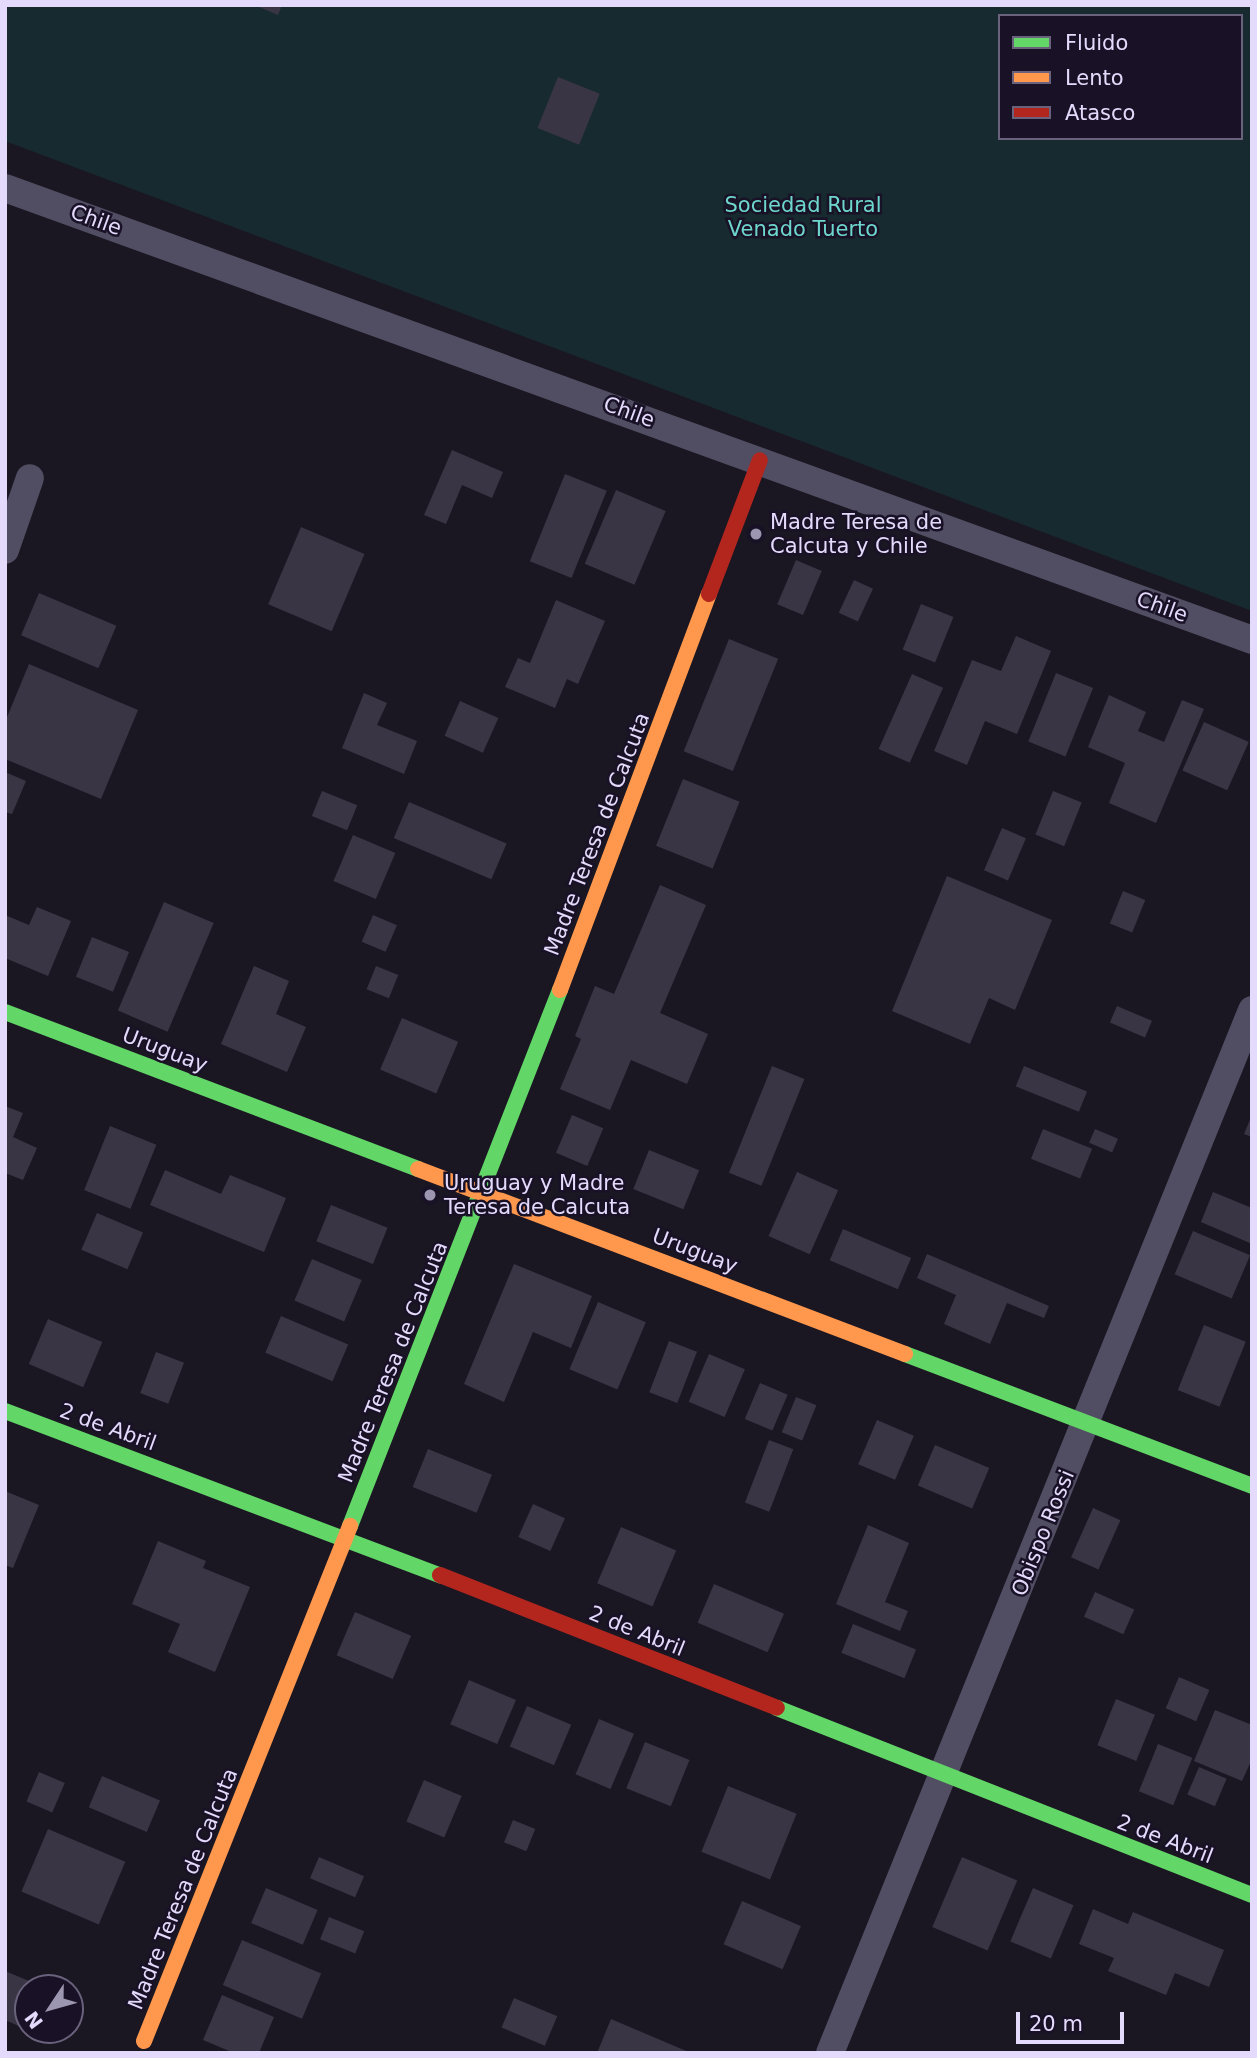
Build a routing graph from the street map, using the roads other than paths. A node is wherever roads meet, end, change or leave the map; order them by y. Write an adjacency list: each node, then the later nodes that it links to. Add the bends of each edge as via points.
1 (5, 188): 2 (street, Chile)
2 (760, 460): 5 (street, Chile); 8 (street, Madre Teresa de Calcuta)
3 (30, 478): 4 (street)
4 (5, 550)
5 (1252, 640)
6 (1252, 1010): 10 (street, Obispo Rossi)
7 (5, 1012): 8 (street, Uruguay)
8 (483, 1193): 10 (street, Uruguay); 12 (street, Madre Teresa de Calcuta)
9 (5, 1411): 12 (street, 2 de Abril)
10 (1087, 1423): 11 (street, Uruguay); 13 (street, Obispo Rossi)
11 (1252, 1486)
12 (346, 1538): 13 (street, 2 de Abril); 15 (street, Madre Teresa de Calcuta)
13 (945, 1776): 14 (street, 2 de Abril); 16 (street, Obispo Rossi)
14 (1252, 1895)
15 (145, 2041)
16 (830, 2053)

